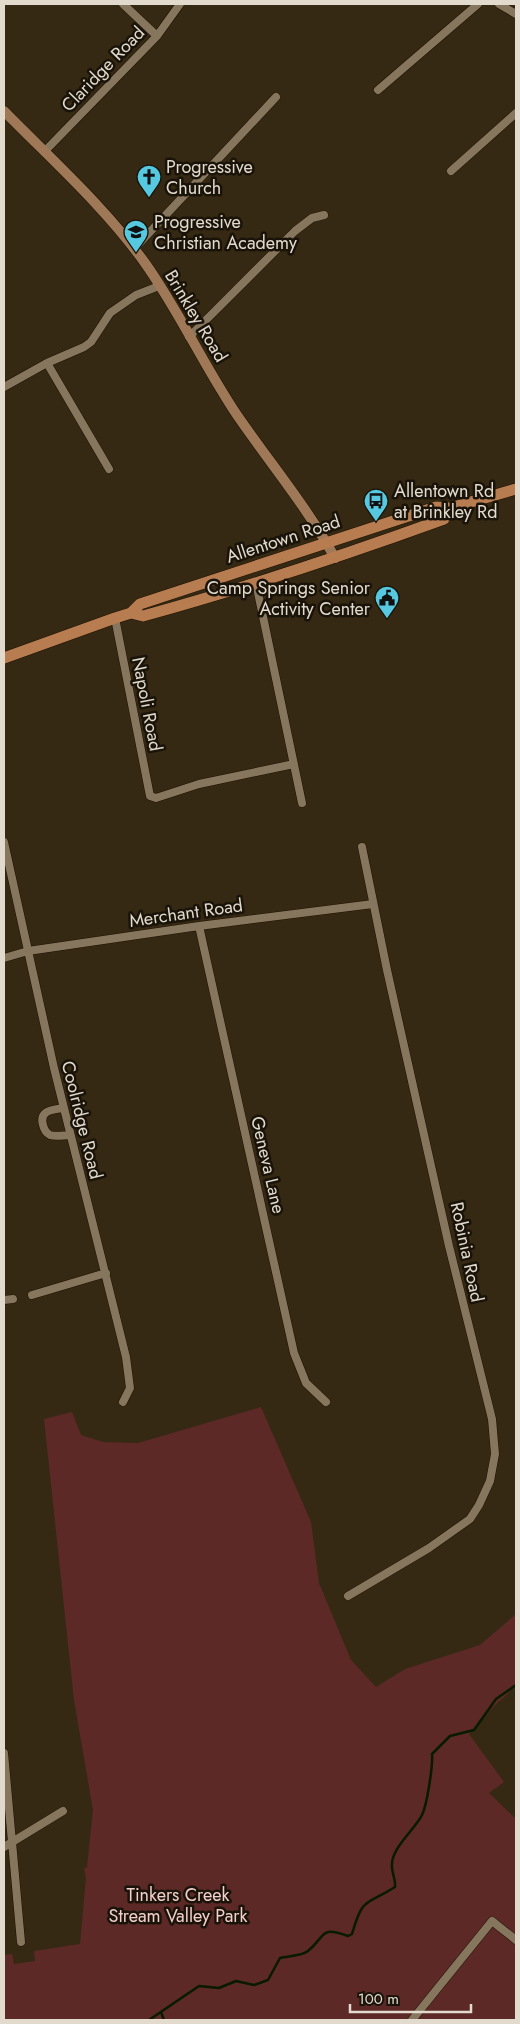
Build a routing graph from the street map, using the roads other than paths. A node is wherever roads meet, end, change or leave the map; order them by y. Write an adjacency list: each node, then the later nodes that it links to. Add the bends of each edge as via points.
1 (123, 4): 6 (street)
2 (180, 4): 6 (street, Claridge Road)
3 (478, 4): 7 (street)
4 (499, 4): 5 (street)
5 (516, 14)
6 (157, 36): 11 (street, Claridge Road)
7 (378, 90)
8 (276, 97): 14 (street)
9 (4, 111): 11 (main road, Brinkley Road)
10 (515, 118): 12 (street)
11 (44, 152): 14 (main road, Brinkley Road)
12 (451, 171)
13 (324, 215): 16 (street, via 312,218 294,231)
14 (134, 249): 15 (main road, Brinkley Road)
15 (159, 286): 16 (main road, Brinkley Road); 17 (street, via 136,295 110,313 91,342 84,347)
16 (189, 337): 22 (main road, Brinkley Road)
17 (47, 363): 18 (street); 19 (street)
18 (4, 387)
19 (109, 469)
20 (516, 489): 21 (main road, Allentown Road)
21 (450, 508): 22 (main road, Allentown Road, via 436,507); 23 (main road, Allentown Road, via 444,519)
22 (327, 544): 23 (main road, Brinkley Road); 25 (main road, Allentown Road, via 140,604)
23 (335, 558): 24 (main road, Allentown Road)
24 (256, 583): 25 (main road, Allentown Road, via 143,616); 28 (street)
25 (131, 613): 26 (main road, Allentown Road)
26 (115, 618): 27 (main road, Allentown Road); 28 (street, Napoli Road, via 150,796 156,798 199,784)
27 (4, 658)
28 (294, 764): 29 (street)
29 (302, 803)
30 (4, 842): 34 (street, Coolridge Road)
31 (362, 846): 32 (street, Robinia Road)
32 (373, 904): 33 (street, Merchant Road); 44 (street, Robinia Road, via 449,1246 492,1420 495,1454 490,1480 470,1519)
33 (199, 926): 34 (street, Merchant Road); 43 (street, Geneva Lane, via 297,1363 306,1383)
34 (28, 951): 35 (street, Merchant Road); 36 (street, Coolridge Road)
35 (4, 958)
36 (64, 1108): 37 (street, Coolridge Road); 37 (street, via 48,1111 42,1119 47,1134)
37 (70, 1135): 38 (street, Coolridge Road)
38 (106, 1274): 39 (street); 42 (street, Coolridge Road, via 130,1383 130,1393)
39 (32, 1295)
40 (13, 1299): 41 (street)
41 (4, 1300)
42 (123, 1402)
43 (326, 1402)
44 (348, 1596)
45 (4, 1753): 47 (street)
46 (63, 1811): 47 (street)
47 (13, 1842): 48 (street); 50 (street)
48 (4, 1847)
49 (516, 1940): 51 (street, via 492,1921)
50 (21, 1942)
51 (412, 2020)

